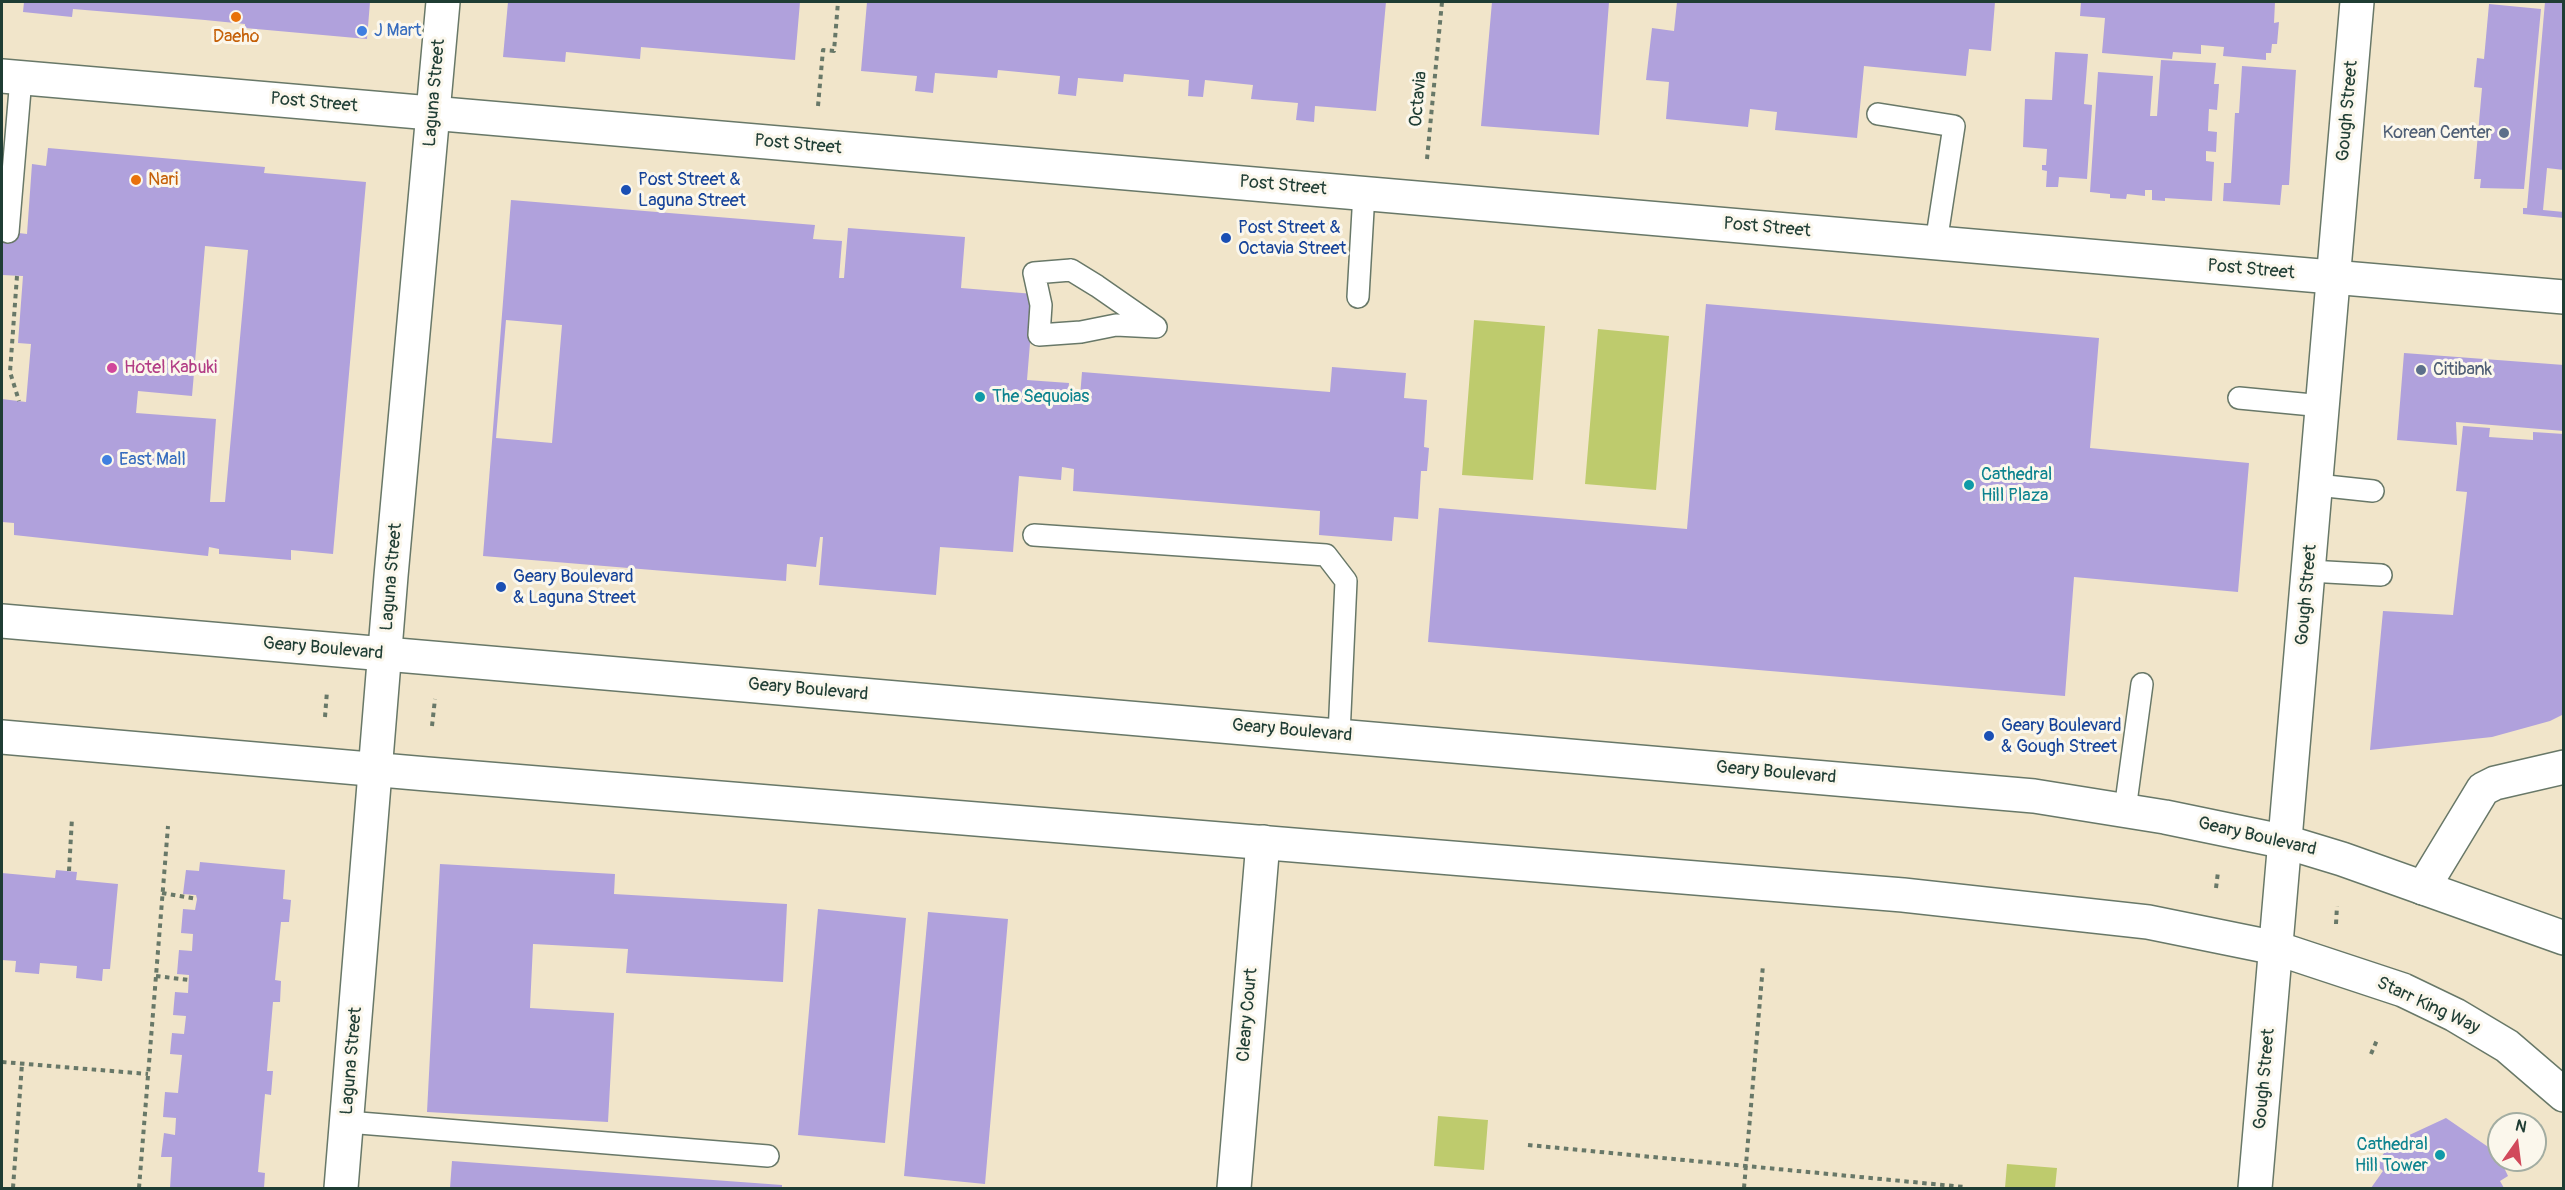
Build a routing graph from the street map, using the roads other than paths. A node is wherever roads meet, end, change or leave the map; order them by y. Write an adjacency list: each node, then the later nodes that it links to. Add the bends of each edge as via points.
1 (443, 2): 4 (main road, Laguna Street)
2 (2357, 2): 9 (main road, Gough Street)
3 (11, 77): 4 (main road, Post Street); 7 (lane)
4 (433, 113): 6 (main road, Post Street); 21 (main road, Laguna Street)
5 (1878, 114): 8 (lane, via 1954,126)
6 (1364, 193): 8 (main road, Post Street); 10 (lane)
7 (8, 232)
8 (1936, 243): 9 (main road, Post Street)
9 (2334, 277): 11 (main road, Post Street); 14 (main road, Gough Street)
10 (1358, 297)
11 (2564, 297)
12 (1156, 327): 12 (lane, via 1071,270 1034,273 1041,305 1039,335 1116,325)
13 (2239, 398): 14 (lane)
14 (2323, 406): 15 (main road, Gough Street)
15 (2317, 486): 16 (lane); 18 (main road, Gough Street)
16 (2373, 491)
17 (1034, 535): 23 (lane, via 1326,555 1346,581)
18 (2309, 571): 19 (lane); 29 (main road, Gough Street)
19 (2381, 575)
20 (2, 621): 21 (main road, Geary Boulevard)
21 (385, 654): 23 (main road, Geary Boulevard); 26 (main road, Laguna Street)
22 (2142, 684): 27 (lane)
23 (1339, 735): 27 (main road, Geary Boulevard, via 1965,789)
24 (2, 736): 26 (main road)
25 (2564, 767): 30 (main road, via 2483,789)
26 (376, 770): 28 (main road); 34 (main road, Laguna Street)
27 (2125, 810): 29 (main road, Geary Boulevard)
28 (1263, 842): 32 (main road, via 2013,905 2148,922); 37 (main road, Cleary Court)
29 (2286, 842): 30 (main road, Geary Boulevard); 32 (main road, Gough Street)
30 (2423, 888): 31 (main road, Geary Boulevard)
31 (2564, 938)
32 (2276, 948): 33 (main road, Starr King Way, via 2403,990 2455,1015 2507,1046); 38 (main road, Gough Street)
33 (2564, 1095)
34 (347, 1122): 35 (lane); 36 (main road, Laguna Street)
35 (768, 1156)
36 (342, 1188)
37 (1234, 1188)
38 (2255, 1188)

